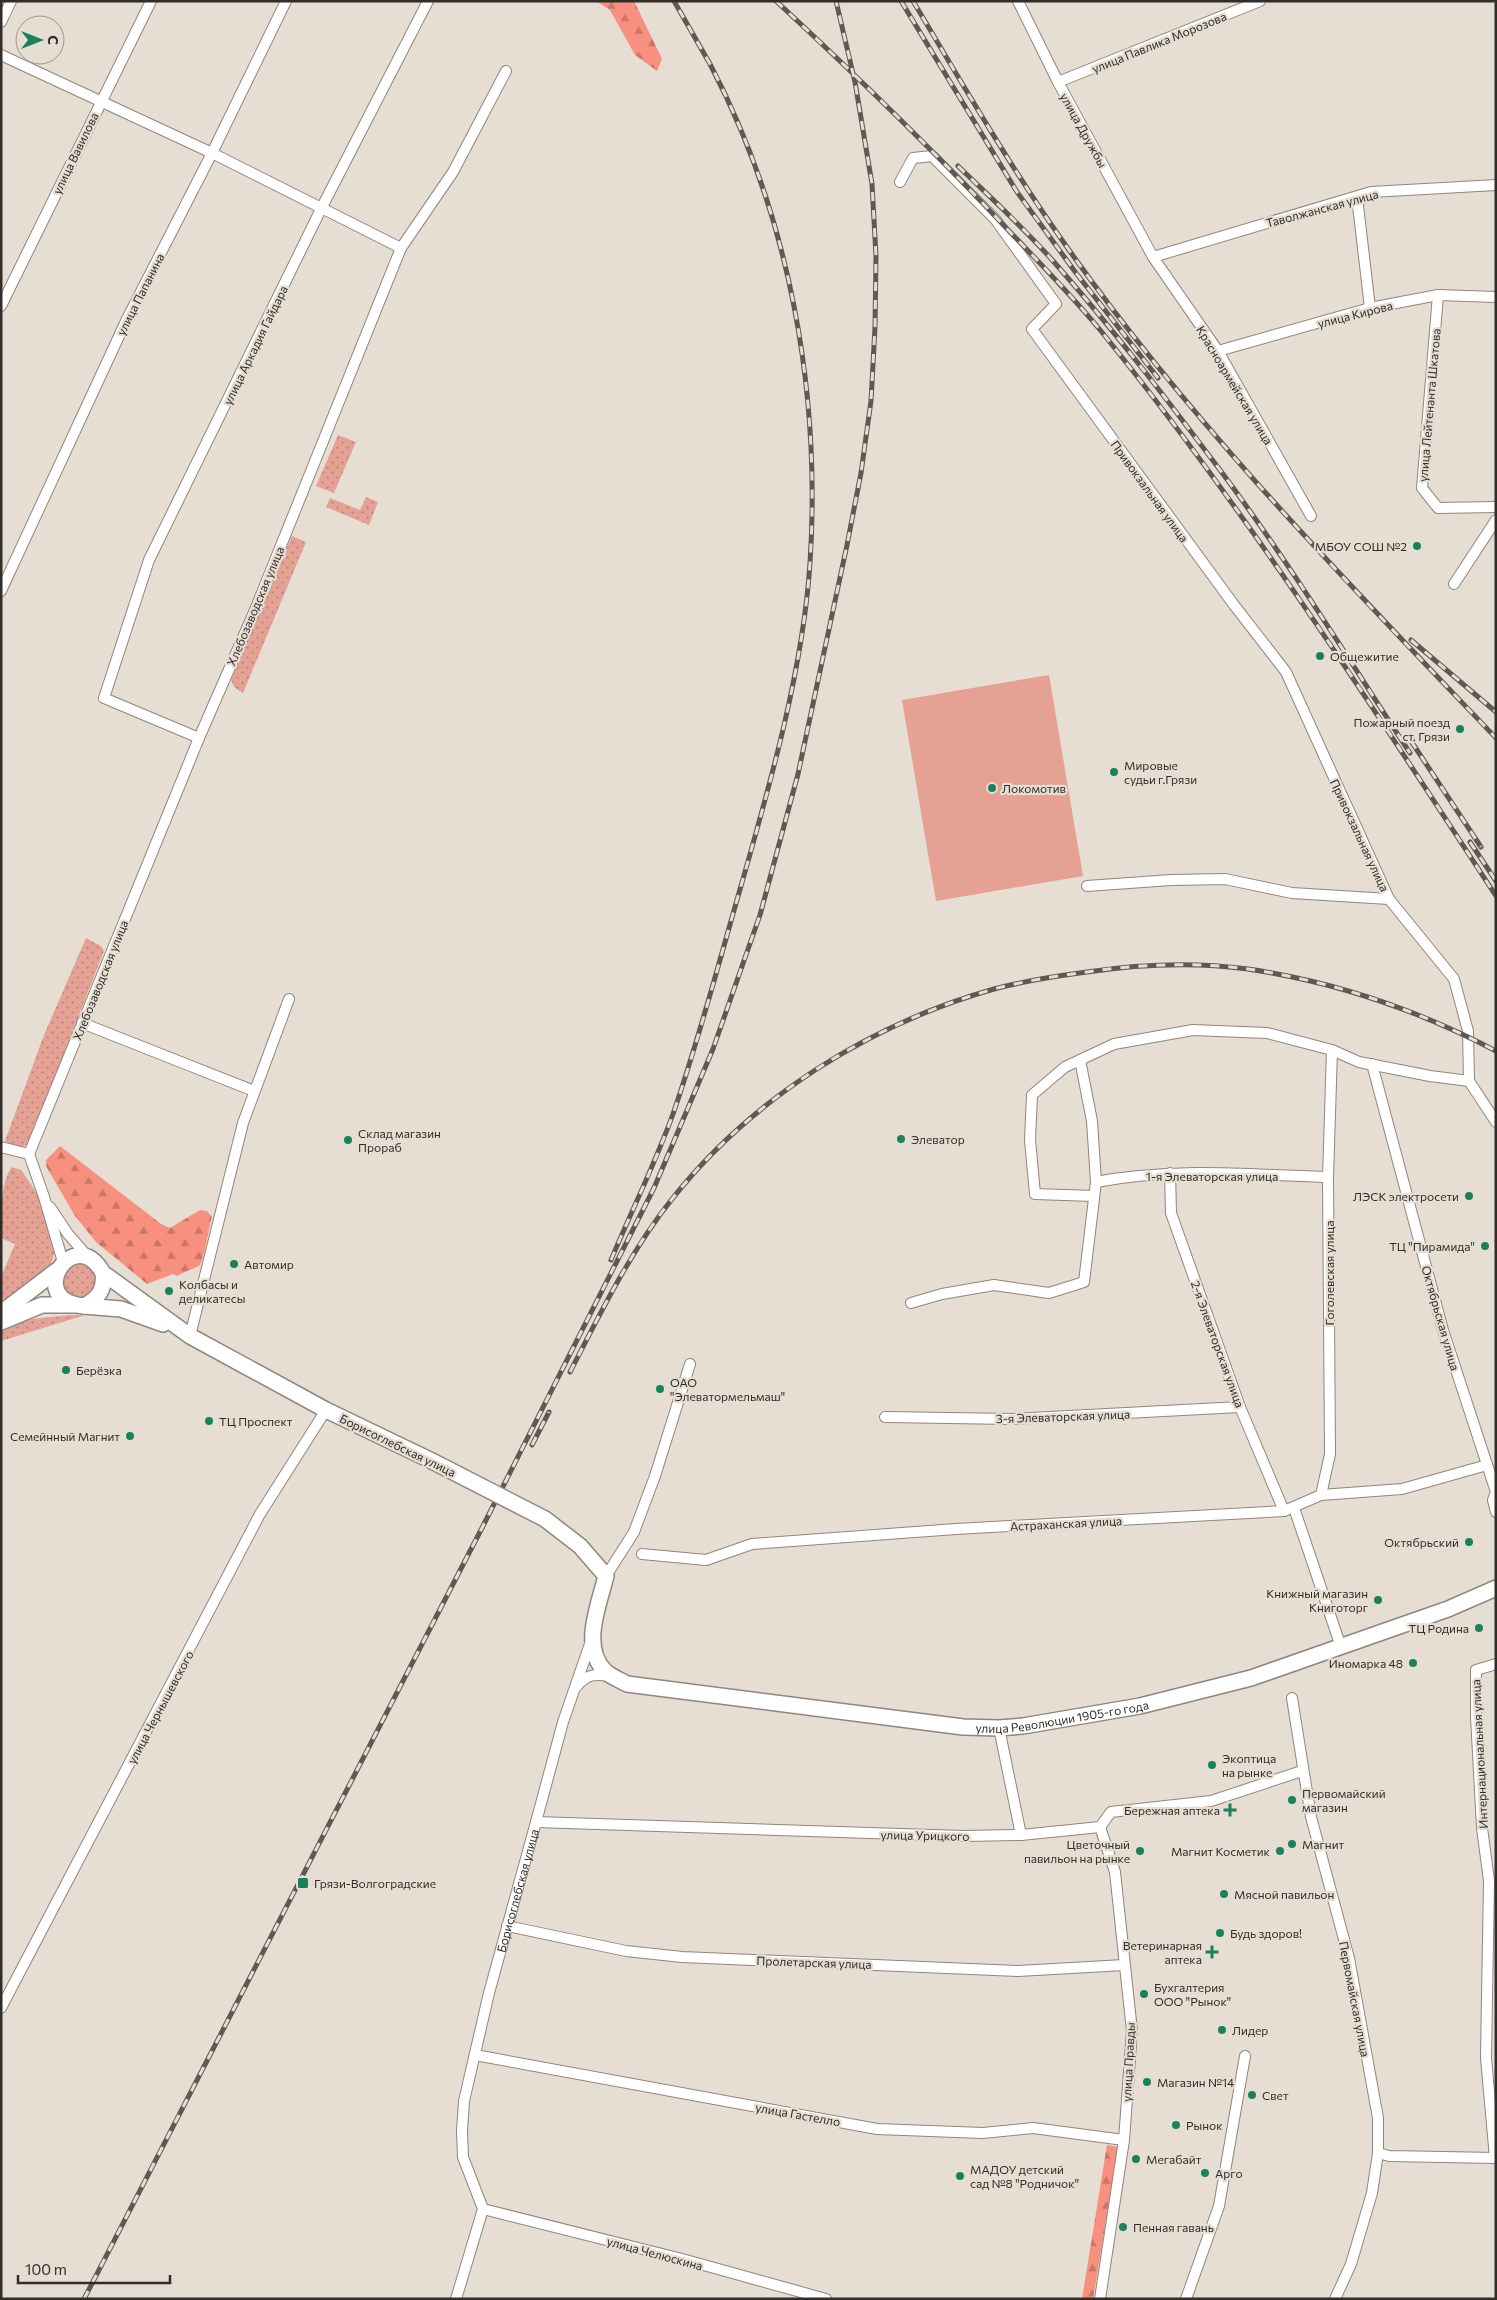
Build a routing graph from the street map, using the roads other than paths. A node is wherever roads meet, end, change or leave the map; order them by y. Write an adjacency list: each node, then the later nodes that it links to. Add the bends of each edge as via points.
1 (11, 1): 7 (street)
2 (151, 1): 11 (street, улица Вавилова)
3 (286, 1): 12 (street, улица Папанина)
4 (428, 1): 16 (street, улица Аркадия Гайдара)
5 (1018, 1): 10 (street, улица Дружбы)
6 (1260, 1): 10 (street, улица Павлика Морозова)
7 (1, 22)
8 (1, 55): 11 (street)
9 (506, 71): 17 (street, Хлебозаводская улица, via 453,172)
10 (1058, 82): 18 (street, улица Дружбы)
11 (101, 101): 12 (street); 21 (street, улица Вавилова)
12 (212, 153): 16 (street); 28 (street, улица Папанина, via 126,321)
13 (900, 182): 31 (street, Привокзальная улица, via 913,158 932,156 995,219 1056,304 1032,329 1286,672)
14 (1496, 185): 15 (street, Таволжанская улица, via 1372,192)
15 (1357, 197): 18 (street, Таволжанская улица); 22 (street)
16 (321, 209): 17 (street); 29 (street, улица Аркадия Гайдара, via 149,560 104,698)
17 (401, 248): 29 (street, Хлебозаводская улица, via 255,610)
18 (1153, 257): 23 (street, Красноармейская улица)
19 (1438, 295): 20 (street, улица Кирова); 22 (street, улица Кирова); 24 (street, улица Лейтенанта Шкатова, via 1422,488 1438,508)
20 (1496, 297)
21 (1, 306)
22 (1370, 308): 23 (street, улица Кирова)
23 (1218, 351): 25 (street, Красноармейская улица)
24 (1496, 507)
25 (1311, 516)
26 (1496, 520): 27 (street)
27 (1454, 584)
28 (1, 590)
29 (199, 738): 33 (street, Хлебозаводская улица)
30 (1087, 886): 31 (street, Привокзальная улица, via 1225,879 1292,893)
31 (1389, 899): 37 (street, Привокзальная улица, via 1454,979 1468,1031)
32 (289, 999): 38 (street)
33 (82, 1023): 38 (street); 41 (street, Хлебозаводская улица)
34 (1332, 1050): 35 (street, via 1267,1033 1193,1030 1114,1044); 36 (street); 43 (street, Гоголевская улица)
35 (1080, 1060): 44 (street, via 1092,1121); 45 (street, via 1065,1067 1032,1095 1030,1140 1034,1185 1036,1194)
36 (1372, 1064): 37 (street); 59 (street, Октябрьская улица, via 1443,1330)
37 (1469, 1081): 39 (street)
38 (254, 1091): 54 (street)
39 (1496, 1122)
40 (1, 1147): 41 (street)
41 (28, 1154): 46 (street)
42 (1170, 1173): 43 (street, 1-я Элеваторская улица); 44 (street, 1-я Элеваторская улица, via 1122,1176); 56 (street, 2-я Элеваторская улица, via 1171,1213)
43 (1328, 1177): 61 (street, Гоголевская улица, via 1330,1454)
44 (1096, 1182): 45 (street)
45 (1094, 1196): 50 (street, via 1084,1282 1049,1293 994,1284)
46 (44, 1197): 47 (street, via 68,1234); 48 (street)
47 (89, 1258): 48 (street, via 78,1256); 49 (street)
48 (60, 1266): 51 (street, via 55,1280 58,1293 63,1299); 52 (street)
49 (103, 1273): 51 (street, via 101,1292); 54 (street)
50 (911, 1303)
51 (80, 1305): 53 (street, via 42,1305); 54 (street, via 121,1310)
52 (1, 1314)
53 (1, 1322)
54 (185, 1332): 57 (street, Борисоглебская улица)
55 (690, 1364): 65 (street, Борисоглебская улица, via 634,1532)
56 (1240, 1407): 58 (street, 3-я Элеваторская улица, via 1012,1419); 62 (street, 2-я Элеваторская улица)
57 (326, 1410): 65 (street, Борисоглебская улица, bridge, via 545,1519 580,1546); 80 (street, улица Чернышевского, via 260,1514)
58 (886, 1417)
59 (1487, 1465): 60 (street, Октябрьская улица); 61 (street, Астраханская улица, via 1402,1489)
60 (1496, 1492): 63 (street, Октябрьская улица, via 1493,1500)
61 (1320, 1495): 62 (street, Астраханская улица)
62 (1289, 1510): 64 (street, Астраханская улица, via 752,1544 706,1560); 68 (street, 2-я Элеваторская улица)
63 (1496, 1512)
64 (642, 1554)
65 (606, 1576): 67 (street, Борисоглебская улица)
66 (1496, 1588): 68 (street, улица Революции 1905-го года, via 1448,1609)
67 (592, 1636): 70 (street, via 596,1658); 71 (street, Борисоглебская улица)
68 (1341, 1647): 73 (street, улица Революции 1905-го года, via 1251,1678 1140,1706)
69 (1496, 1664): 85 (street, Интернациональная улица, via 1476,1670 1476,1707 1482,1828 1489,1881 1486,2058)
70 (611, 1676): 71 (street, улица Революции 1905-го года, via 595,1674); 73 (street, улица Революции 1905-го года, via 627,1684 659,1689)
71 (576, 1686): 75 (street, Борисоглебская улица)
72 (1292, 1698): 74 (street, Первомайская улица)
73 (999, 1728): 77 (street)
74 (1302, 1771): 76 (street, via 1212,1801 1112,1812); 84 (street, Первомайская улица, via 1349,1958 1378,2118)
75 (536, 1822): 77 (street, улица Урицкого, via 953,1836); 78 (street, Борисоглебская улица)
76 (1100, 1827): 77 (street, улица Урицкого); 79 (street, улица Правды, via 1115,1872)
77 (1021, 1834)
78 (508, 1926): 79 (street, Пролетарская улица, via 626,1951 682,1957 1018,1970); 81 (street, Борисоглебская улица)
79 (1124, 1965): 83 (street, улица Правды, via 1132,2031)
80 (1, 2008)
81 (475, 2055): 83 (street, улица Гастелло, via 877,2129 983,2133 1033,2128); 86 (street, Борисоглебская улица, via 464,2101 463,2158)
82 (1244, 2056): 90 (street, via 1219,2206)
83 (1124, 2140): 89 (street, улица Правды)
84 (1378, 2153): 85 (street, via 1389,2156); 91 (street, Первомайская улица, via 1372,2193 1352,2264)
85 (1496, 2158)
86 (483, 2209): 87 (street); 88 (street, улица Челюскина)
87 (456, 2299)
88 (826, 2299)
89 (1100, 2299)
90 (1186, 2299)
91 (1335, 2299)

